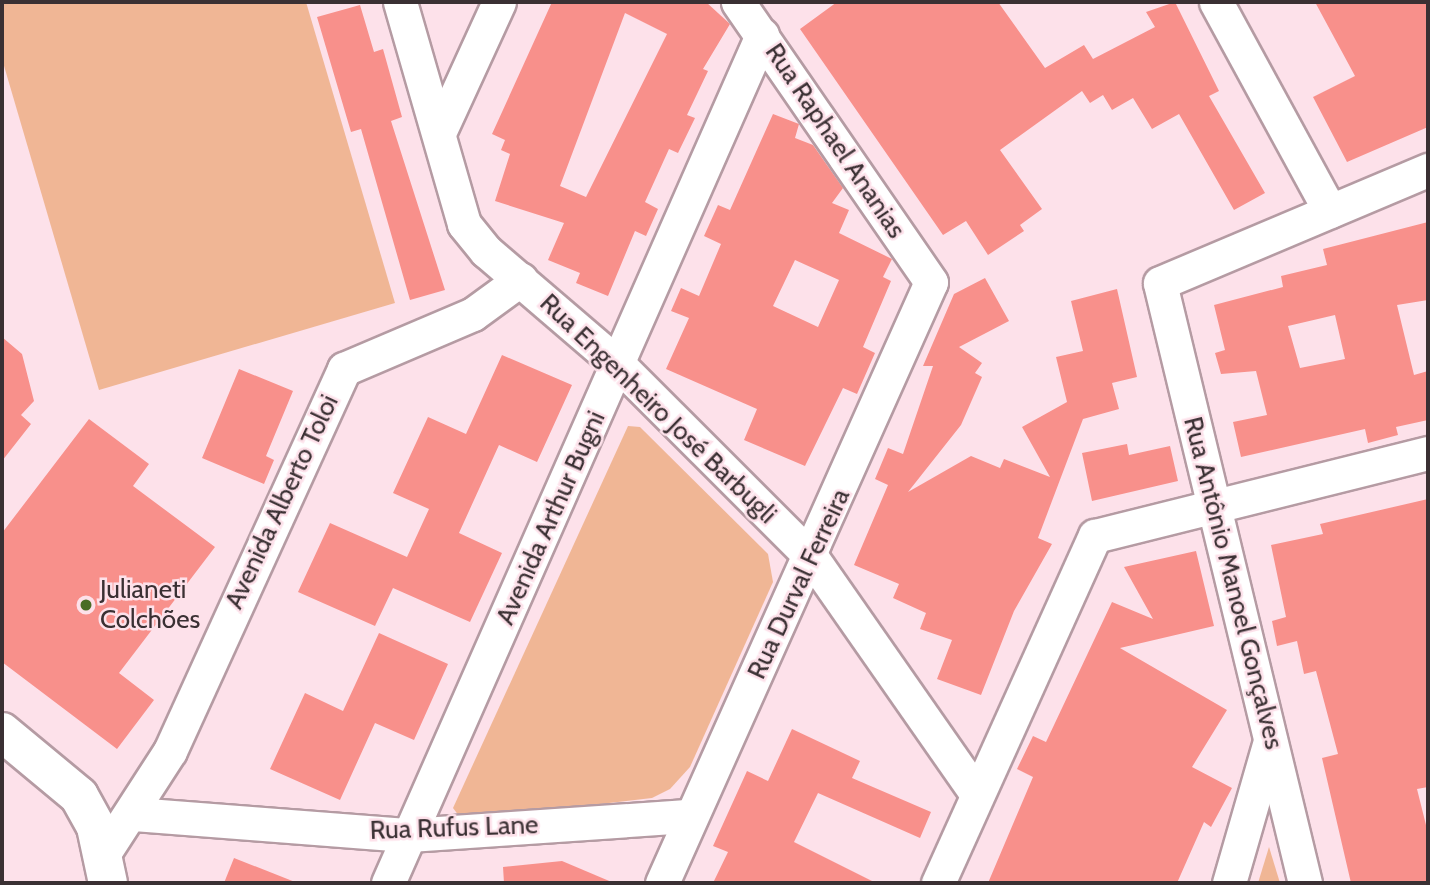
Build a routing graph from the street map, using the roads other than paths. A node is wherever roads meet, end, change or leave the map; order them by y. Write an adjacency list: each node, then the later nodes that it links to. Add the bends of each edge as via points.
1 (400, 2): 6 (street, Rua Engenheiro José Barbugli)
2 (499, 2): 6 (street)
3 (738, 2): 5 (street, Rua Raphael Ananias)
4 (1216, 2): 8 (street)
5 (762, 36): 10 (street, Rua Raphael Ananias); 11 (street, Avenida Arthur Bugni)
6 (439, 133): 9 (street, Rua Engenheiro José Barbugli, via 464,224)
7 (1428, 170): 8 (street)
8 (1330, 211): 13 (street, Rua Antônio Manoel Gonçalves, via 1160,283)
9 (521, 279): 11 (street, Rua Engenheiro José Barbugli); 18 (street, Avenida Alberto Toloi, via 473,314 344,369 170,751)
10 (931, 282): 14 (street, Rua Durval Ferreira)
11 (619, 365): 14 (street, Rua Engenheiro José Barbugli); 20 (street, Avenida Arthur Bugni)
12 (1428, 453): 13 (street)
13 (1214, 506): 16 (street, Rua Antônio Manoel Gonçalves); 17 (street, via 1095,536)
14 (813, 558): 17 (street, Rua Engenheiro José Barbugli); 19 (street, Rua Durval Ferreira)
15 (2, 732): 21 (main road, via 79,796)
16 (1271, 739): 25 (street); 26 (street, Rua Antônio Manoel Gonçalves)
17 (976, 793): 24 (street)
18 (135, 814): 20 (street, Rua Rufus Lane); 21 (street, Avenida Alberto Toloi)
19 (690, 816): 20 (street, Rua Rufus Lane); 23 (street, Rua Durval Ferreira)
20 (409, 835): 22 (street, Avenida Arthur Bugni)
21 (106, 868)
22 (387, 883)
23 (662, 883)
24 (938, 883)
25 (1230, 883)
26 (1305, 883)

